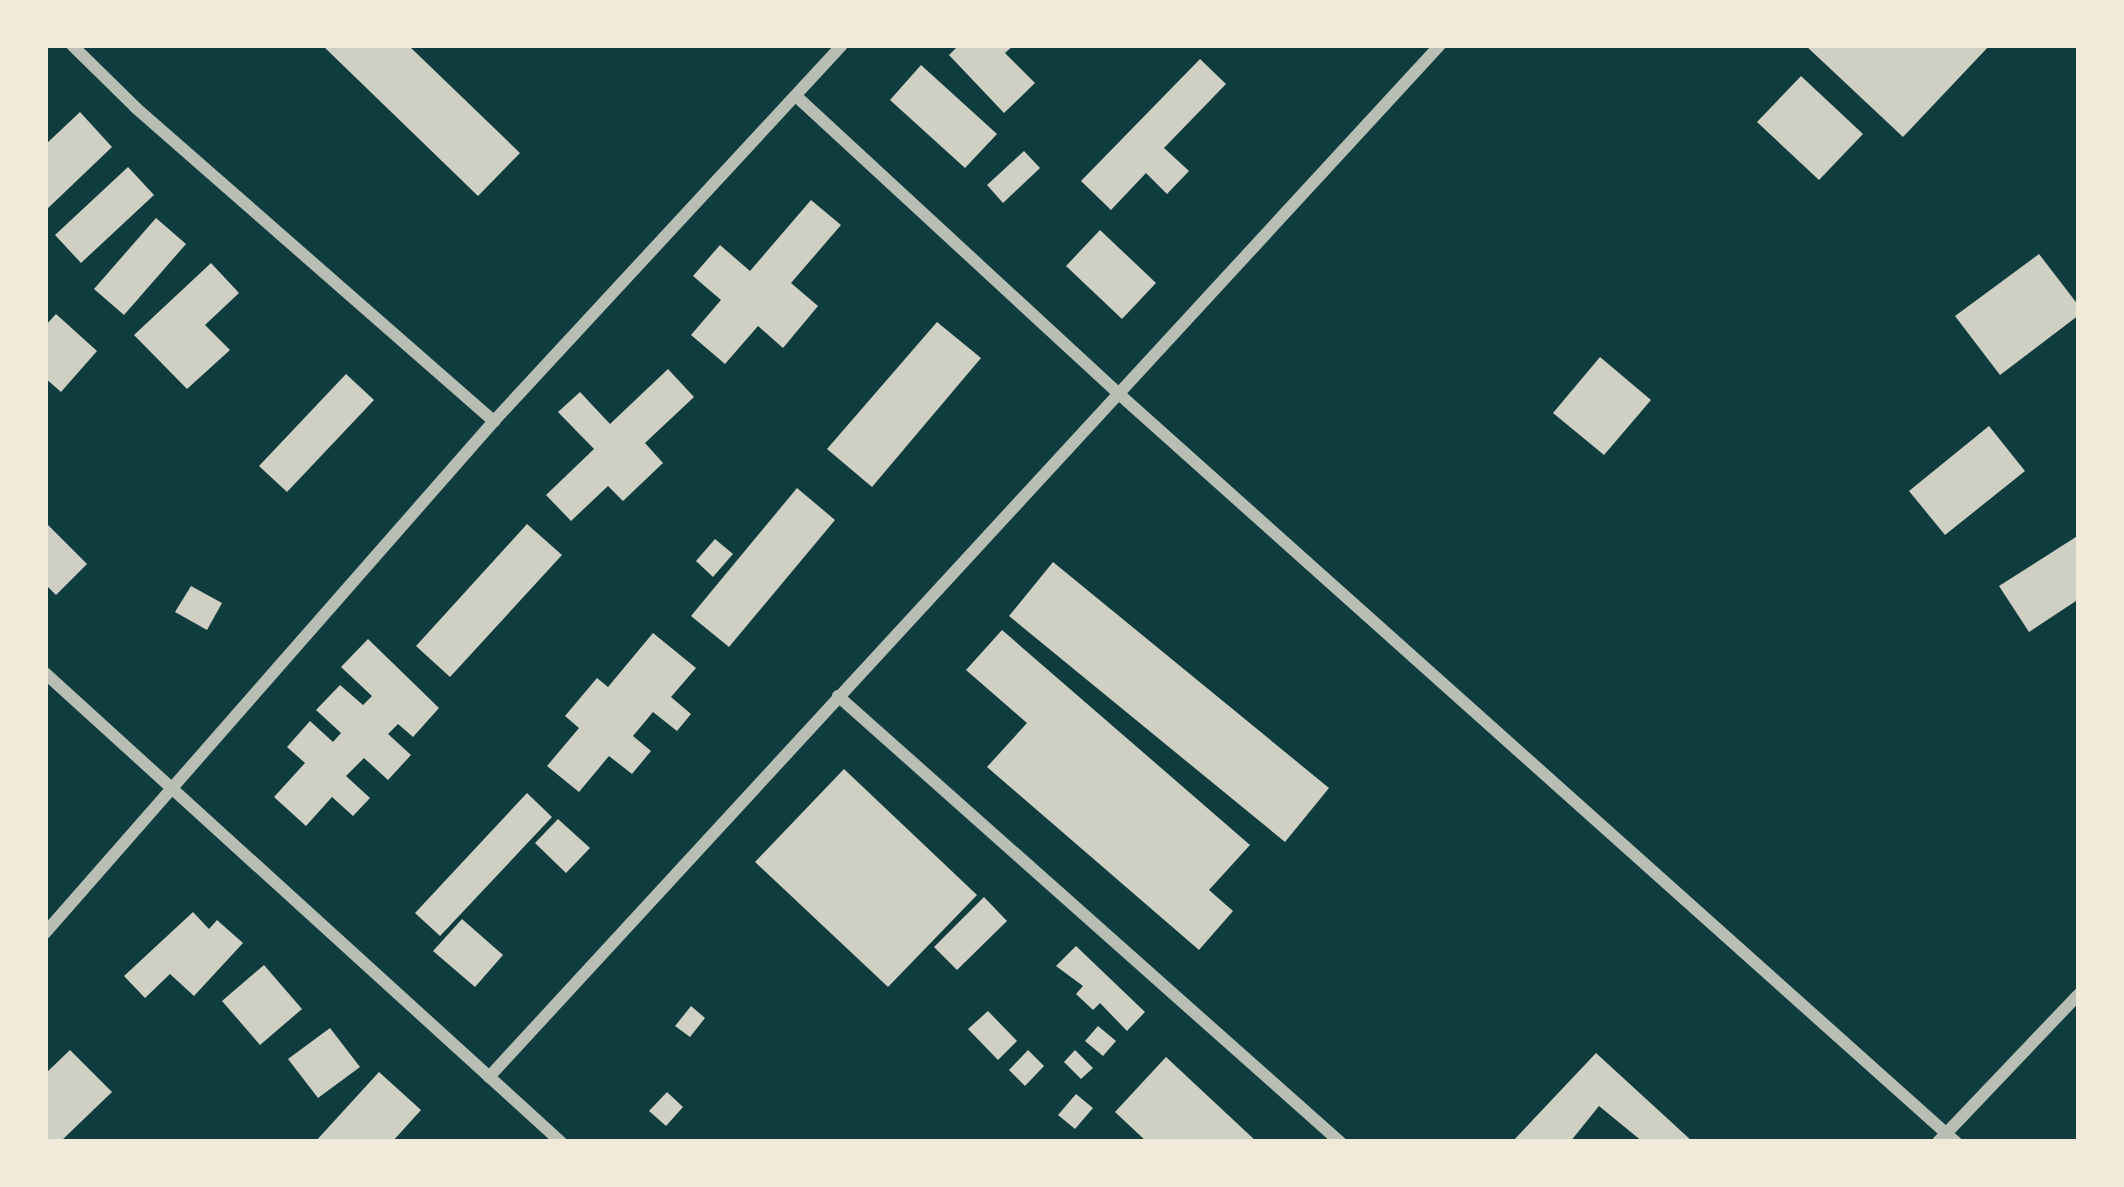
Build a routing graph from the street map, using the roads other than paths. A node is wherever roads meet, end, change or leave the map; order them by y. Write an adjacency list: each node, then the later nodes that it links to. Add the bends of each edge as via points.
1 (72, 45): 6 (street)
2 (842, 45): 4 (street)
3 (1440, 45): 5 (street)
4 (796, 96): 5 (street); 6 (street)
5 (1119, 394): 8 (street); 13 (street)
6 (494, 421): 9 (street)
7 (45, 673): 9 (street)
8 (838, 696): 12 (street); 15 (street)
9 (173, 789): 10 (street); 12 (street)
10 (45, 933)
11 (2079, 994): 13 (street)
12 (489, 1077): 14 (street)
13 (1946, 1139)
14 (561, 1142)
15 (1340, 1142)

